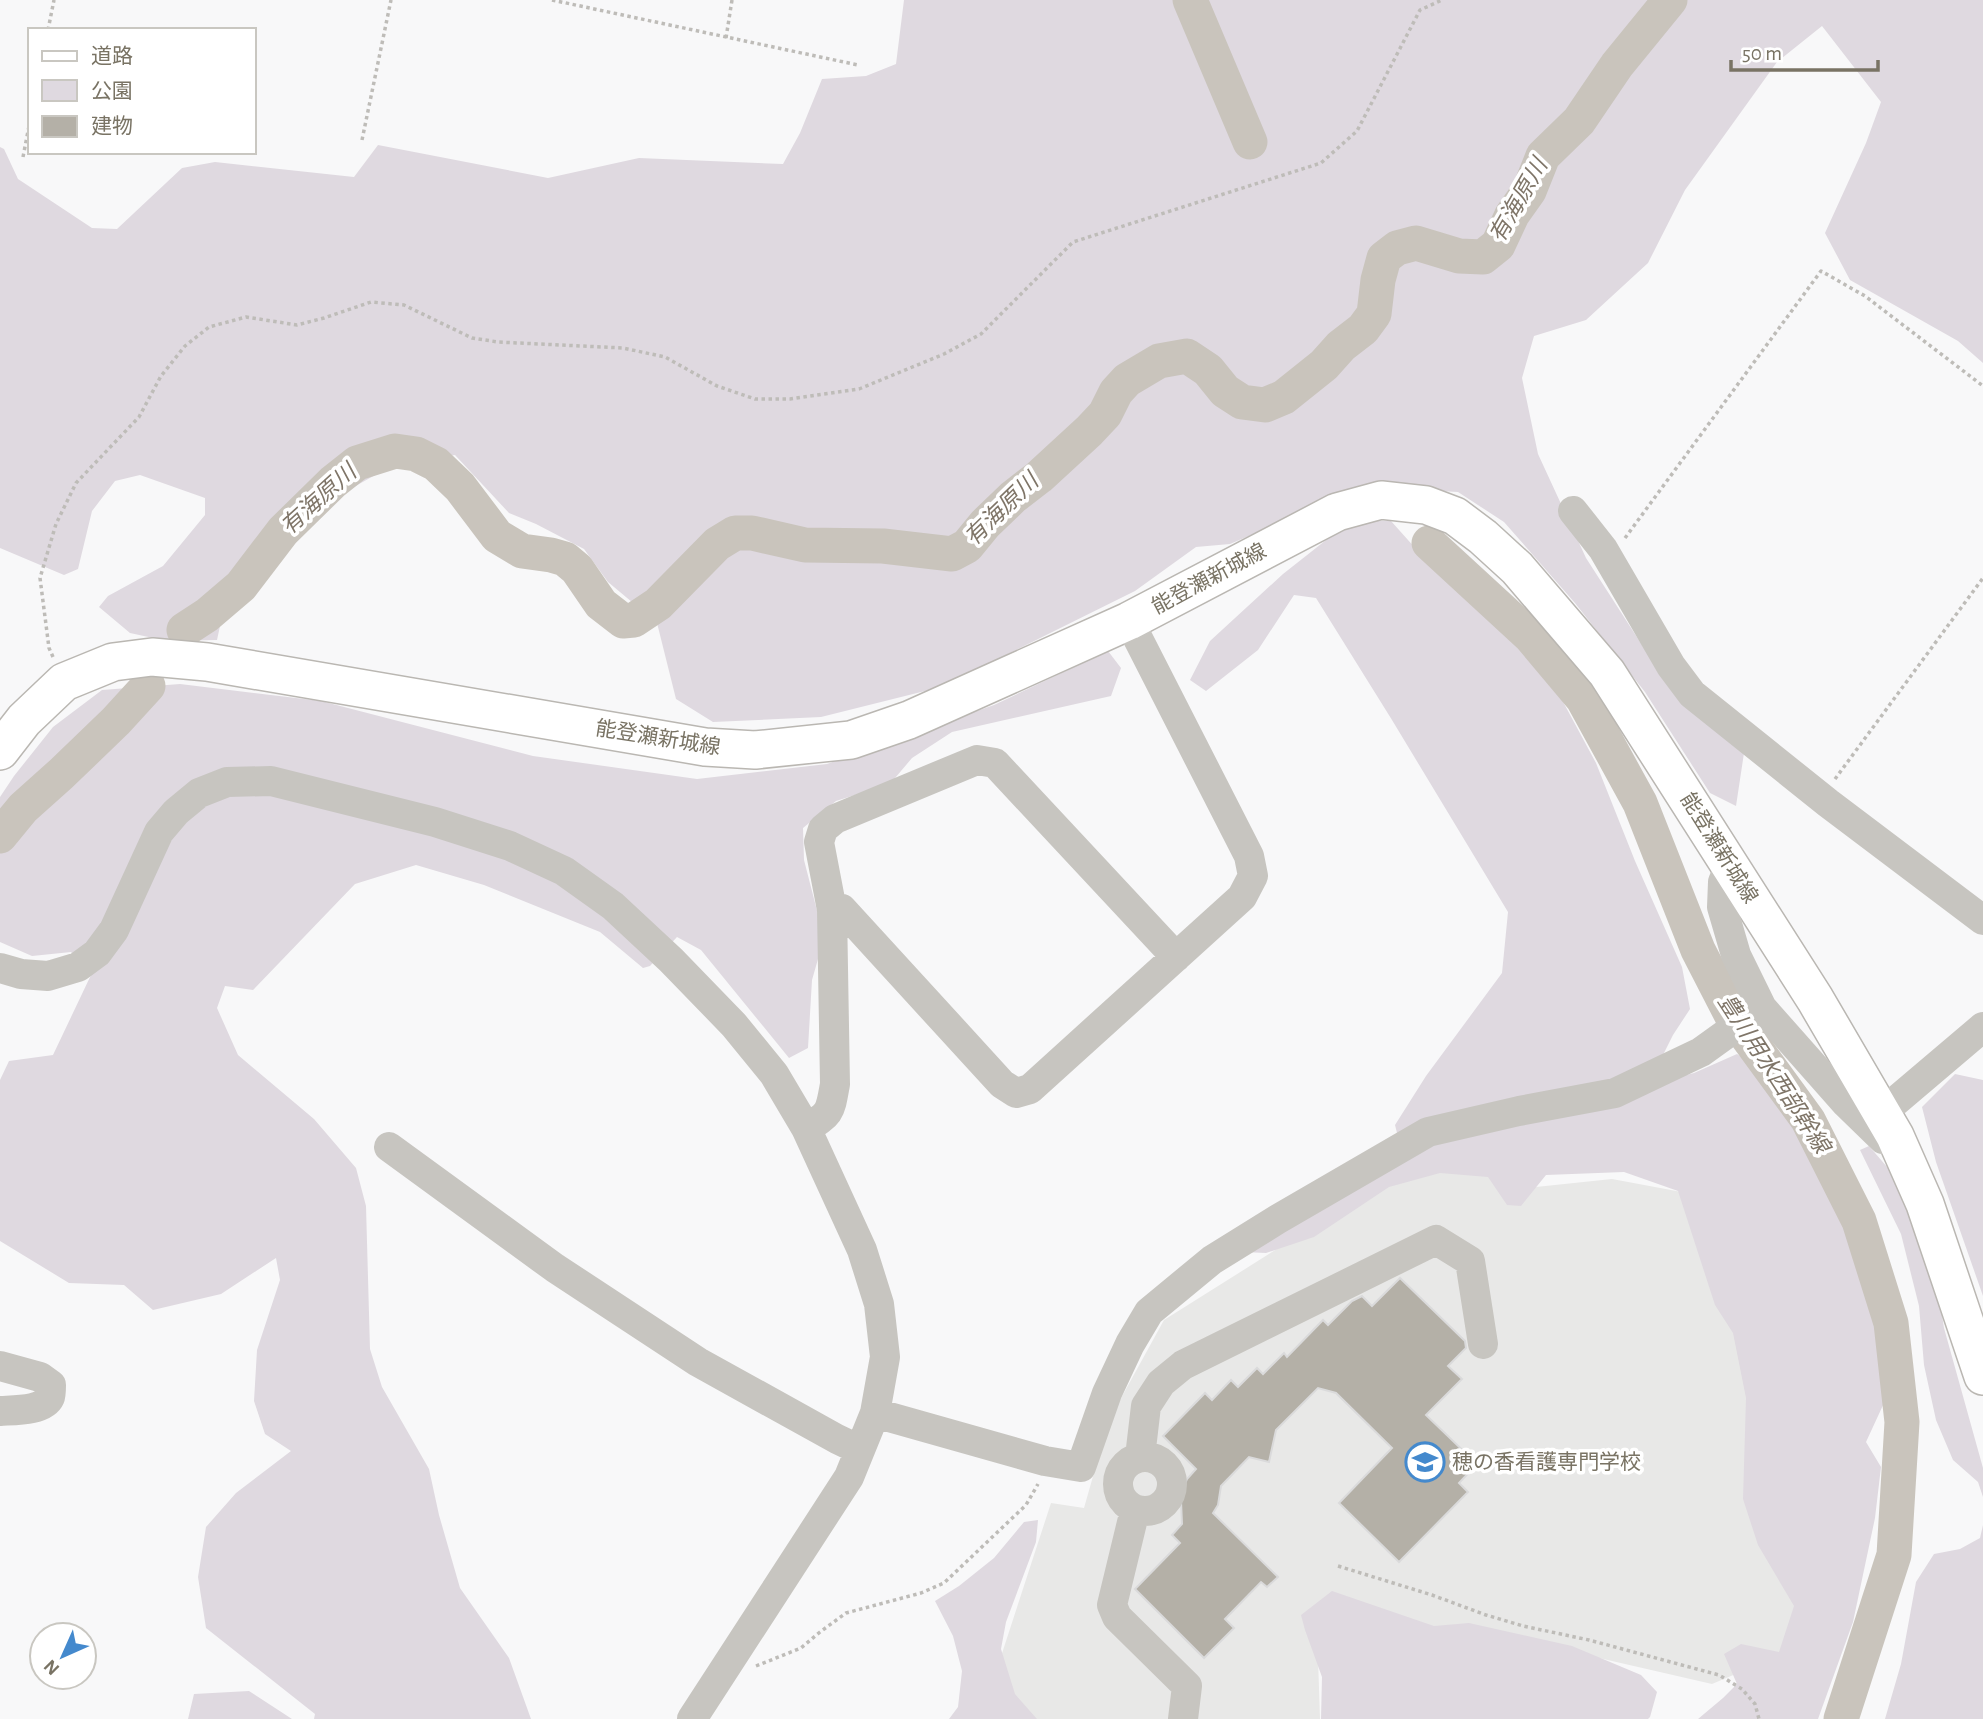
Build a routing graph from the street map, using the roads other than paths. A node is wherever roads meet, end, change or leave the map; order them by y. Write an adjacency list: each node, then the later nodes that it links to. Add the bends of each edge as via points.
1 (1573, 511): 6 (street, via 1608,558 1692,694)
2 (1129, 621): 3 (main road, 能登瀬新城線, via 851,740 754,750 705,747 207,662 152,657 113,662 64,682); 4 (main road, 能登瀬新城線, via 1337,512 1381,500 1426,505 1455,516 1517,568 1607,673); 7 (street, via 1249,856 1253,876 1242,897)
3 (0, 751)
4 (1730, 865): 9 (street, via 1723,882 1722,907); 11 (main road, 能登瀬新城線)
5 (832, 910): 7 (street, via 842,909 1002,1084 1016,1093 1030,1089); 7 (street, via 819,842 823,829 835,818 977,760 995,764); 12 (street, via 835,1084 825,1118)
6 (1983, 920)
7 (1176, 957)
8 (0, 968): 12 (street, via 48,976 78,967 97,953 114,930 159,832 176,812 199,793 227,782 271,781 435,822 510,846 564,871 613,906 734,1025 775,1074)
9 (1758, 1011): 11 (street, via 1883,1139); 21 (street, via 1701,1052 1615,1094 1428,1132 1212,1260 1149,1312 1107,1393)
10 (1983, 1027): 11 (street, via 1897,1100)
11 (1888, 1122): 16 (main road, 能登瀬新城線, via 1925,1204)
12 (806, 1128): 18 (street, via 862,1251 879,1304 885,1357)
13 (389, 1147): 19 (street, via 555,1268 698,1362)
14 (1483, 1344): 20 (street, via 1469,1261 1436,1240 1183,1365 1161,1383 1146,1406)
15 (0, 1366): 17 (street, via 40,1377 51,1385 46,1402 30,1409)
16 (1983, 1376)
17 (0, 1411)
18 (875, 1413): 19 (street); 21 (street)
19 (860, 1450): 23 (street, via 849,1476)
20 (1129, 1466): 21 (street); 22 (street, via 1118,1491); 22 (street, via 1150,1457 1159,1460 1171,1475 1171,1493 1160,1507)
21 (1081, 1468)
22 (1135, 1510): 24 (street, via 1112,1605 1117,1617 1187,1686)
23 (692, 1719)
24 (1183, 1719)

